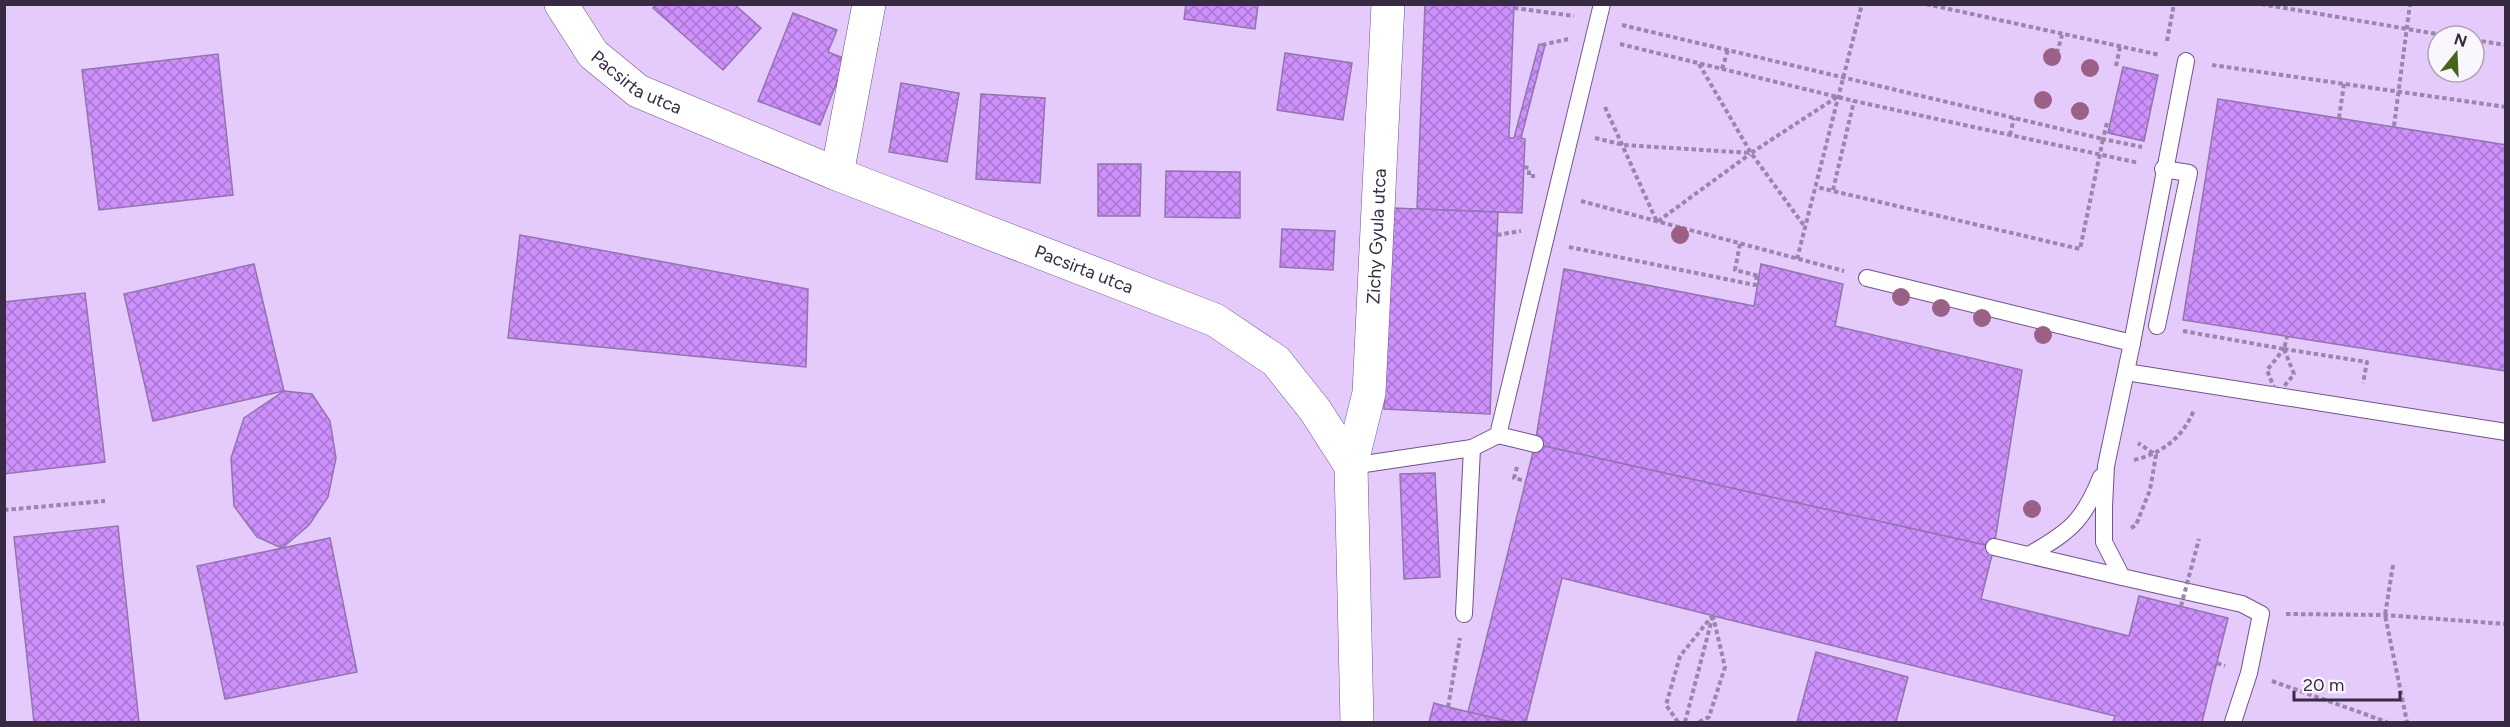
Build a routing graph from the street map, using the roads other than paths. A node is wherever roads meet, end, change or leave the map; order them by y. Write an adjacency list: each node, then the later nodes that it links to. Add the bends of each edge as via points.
1 (561, 4): 7 (street, Pacsirta utca, via 593,54 638,92)
2 (869, 4): 7 (street)
3 (1388, 4): 12 (street, Zichy Gyula utca)
4 (1600, 12): 15 (lane)
5 (2186, 61): 6 (lane)
6 (2165, 160): 9 (lane, via 2189,173); 10 (lane)
7 (837, 174): 13 (street, Pacsirta utca, via 1215,320 1275,361)
8 (1868, 278): 10 (lane)
9 (2157, 326)
10 (2132, 344): 11 (lane)
11 (2126, 372): 14 (lane); 19 (lane)
12 (1369, 393): 13 (street); 18 (street, Zichy Gyula utca)
13 (1314, 410): 18 (street, Pacsirta utca)
14 (2505, 432)
15 (1498, 435): 16 (lane); 17 (lane)
16 (1535, 444)
17 (1472, 454): 18 (lane); 23 (lane)
18 (1351, 466): 24 (street)
19 (2106, 466): 21 (lane, via 2092,501 2066,533); 22 (lane, via 2104,542)
20 (1994, 547): 21 (lane)
21 (2029, 555): 22 (lane)
22 (2122, 577): 25 (lane, via 2242,604 2261,614 2249,673)
23 (1464, 614)
24 (1357, 723)
25 (2233, 723)

